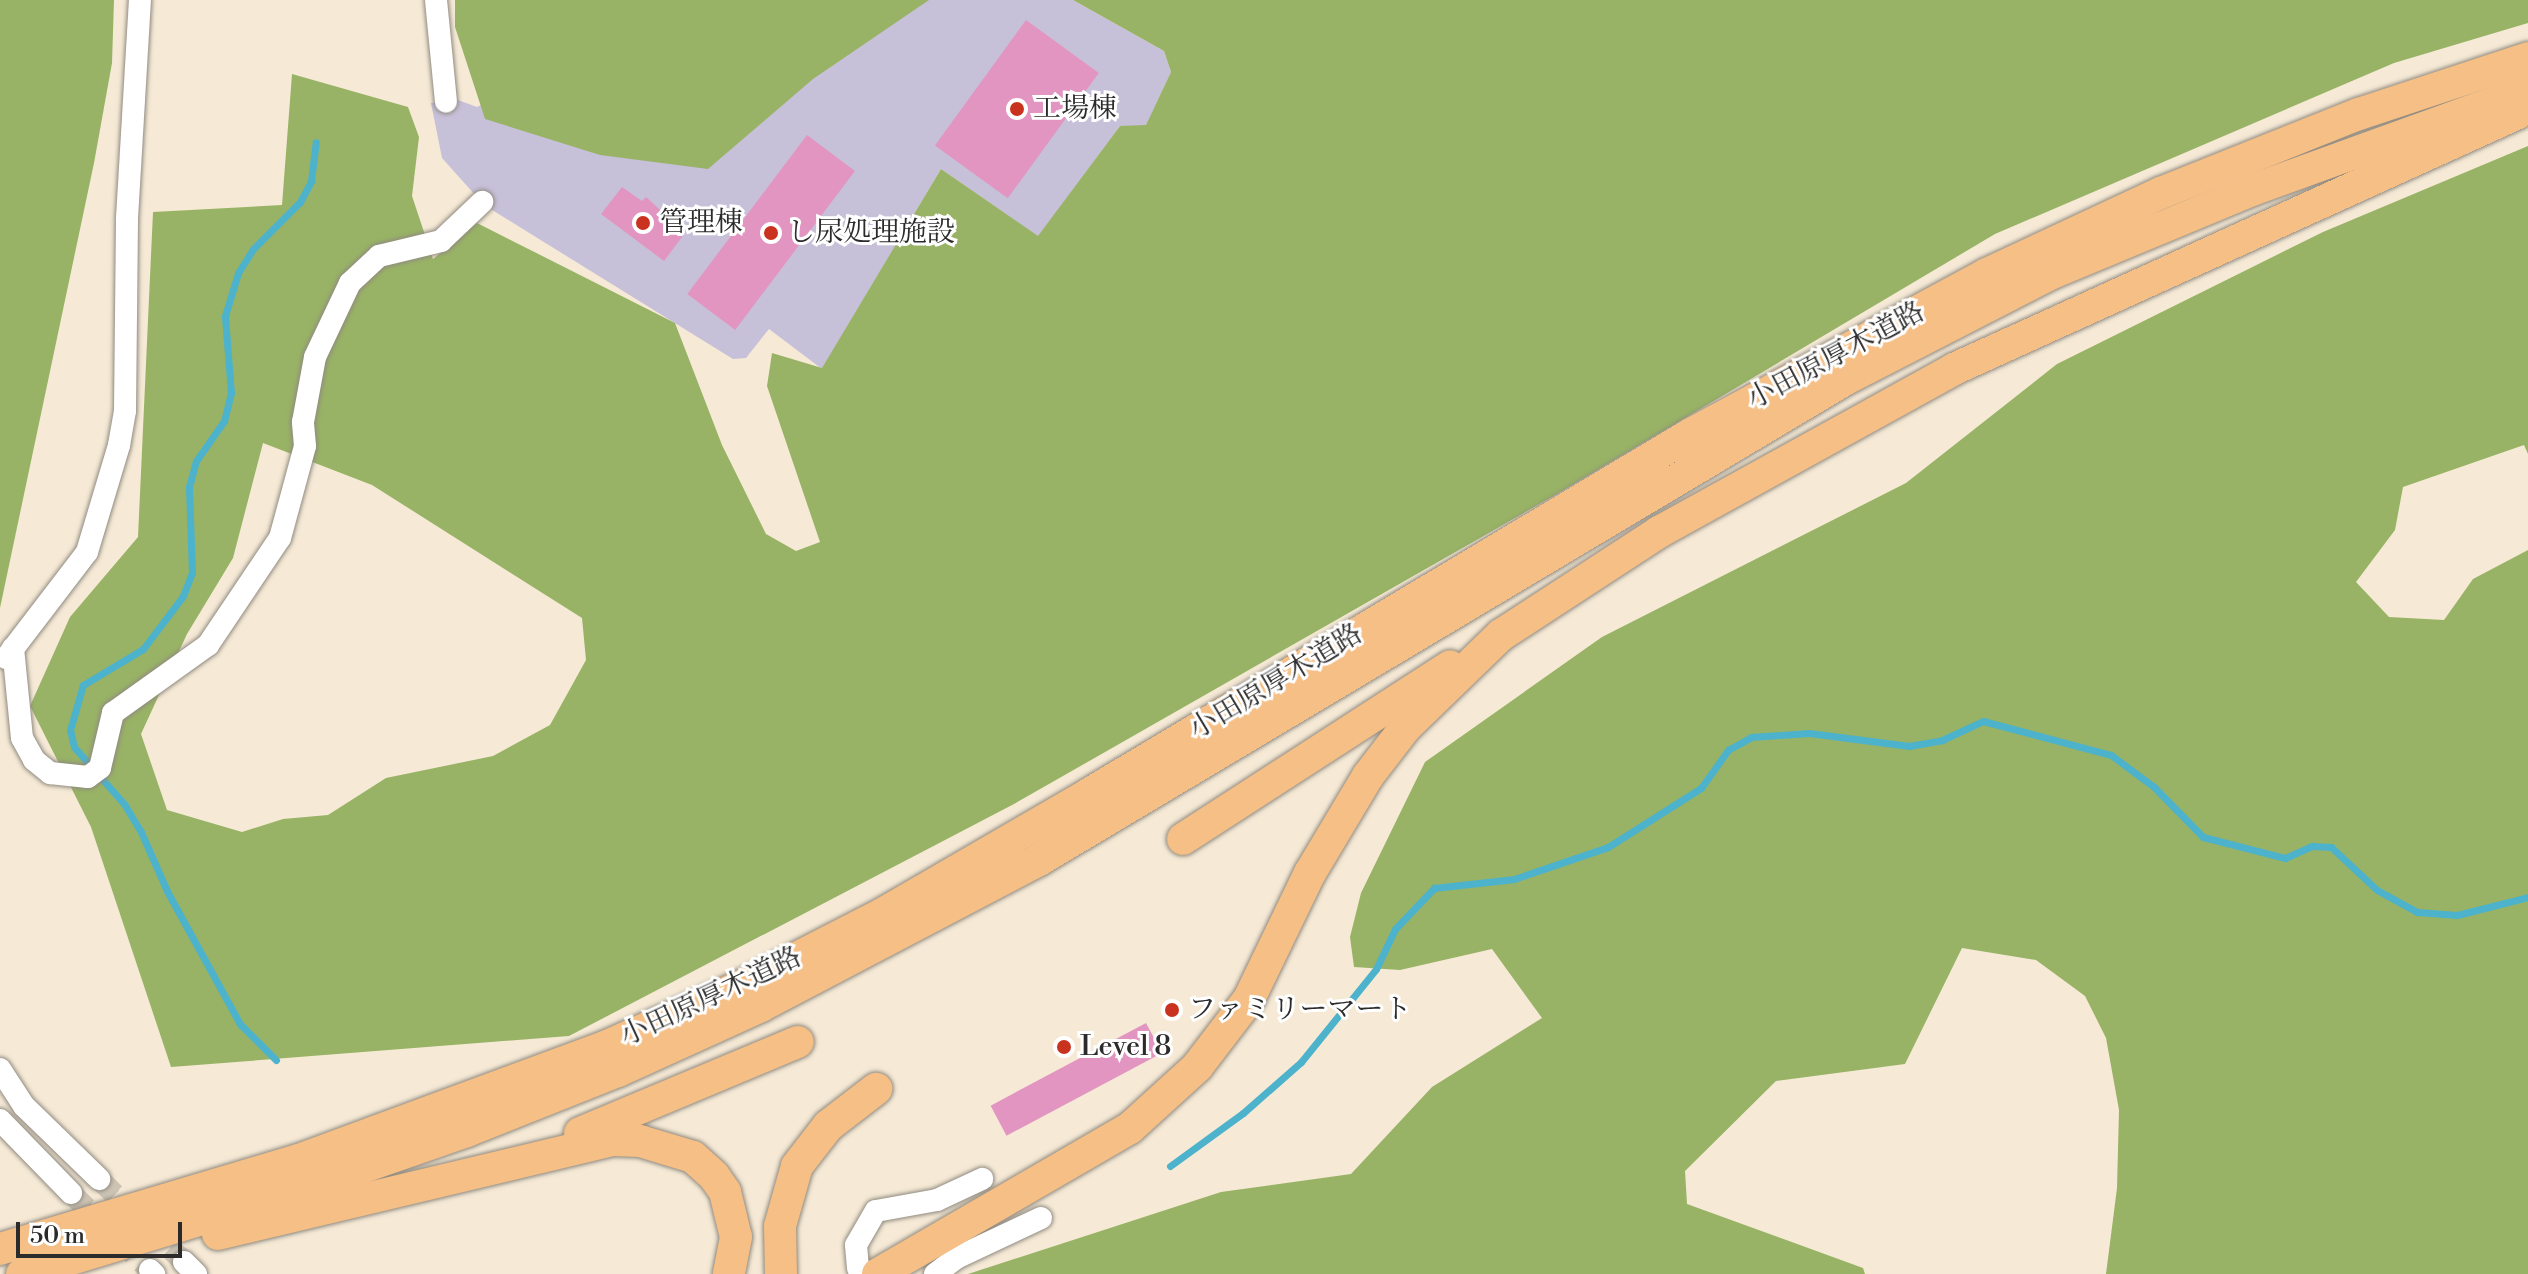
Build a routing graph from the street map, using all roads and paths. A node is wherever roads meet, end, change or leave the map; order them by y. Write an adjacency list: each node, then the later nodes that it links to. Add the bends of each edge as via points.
1 (140, 0): 9 (street, via 127,218 126,401 119,445 87,552)
2 (436, 0): 5 (street)
3 (2528, 58): 19 (highway, 小田原厚木道路, via 2359,114 2161,193 1987,274 1691,434 1075,802 884,913 750,982 459,1103)
4 (2528, 90): 24 (highway, 小田原厚木道路, via 2266,184 2052,273 1846,379 1039,860 761,1006 467,1131 309,1186)
5 (446, 102)
6 (2528, 108): 8 (highway, via 1954,369 1659,532)
7 (482, 202): 9 (street, via 441,241 379,256 350,283 315,357 303,422 305,446 280,538 208,645 113,713 100,768 88,777 50,773 34,760 20,728)
8 (1501, 635): 10 (highway); 23 (highway, via 1405,728 1368,776 1317,859 1249,999 1197,1067 1130,1128)
9 (7, 657)
10 (1183, 839)
11 (798, 1042): 17 (highway, via 608,1123)
12 (0, 1069): 15 (street, via 24,1106)
13 (876, 1089): 27 (highway, via 828,1126 797,1166 783,1200)
14 (0, 1120): 18 (street)
15 (99, 1179)
16 (982, 1179): 23 (street, via 937,1200 876,1211 856,1245)
17 (411, 1191): 25 (highway); 26 (highway, via 614,1140 669,1147 693,1157 725,1192 736,1237)
18 (71, 1193)
19 (158, 1203): 21 (highway); 22 (highway, 小田原厚木道路)
20 (1041, 1218): 28 (street, via 956,1258)
21 (0, 1233)
22 (0, 1249)
23 (868, 1271)
24 (22, 1274)
25 (40, 1274)
26 (729, 1274)
27 (781, 1274)
28 (935, 1274)

